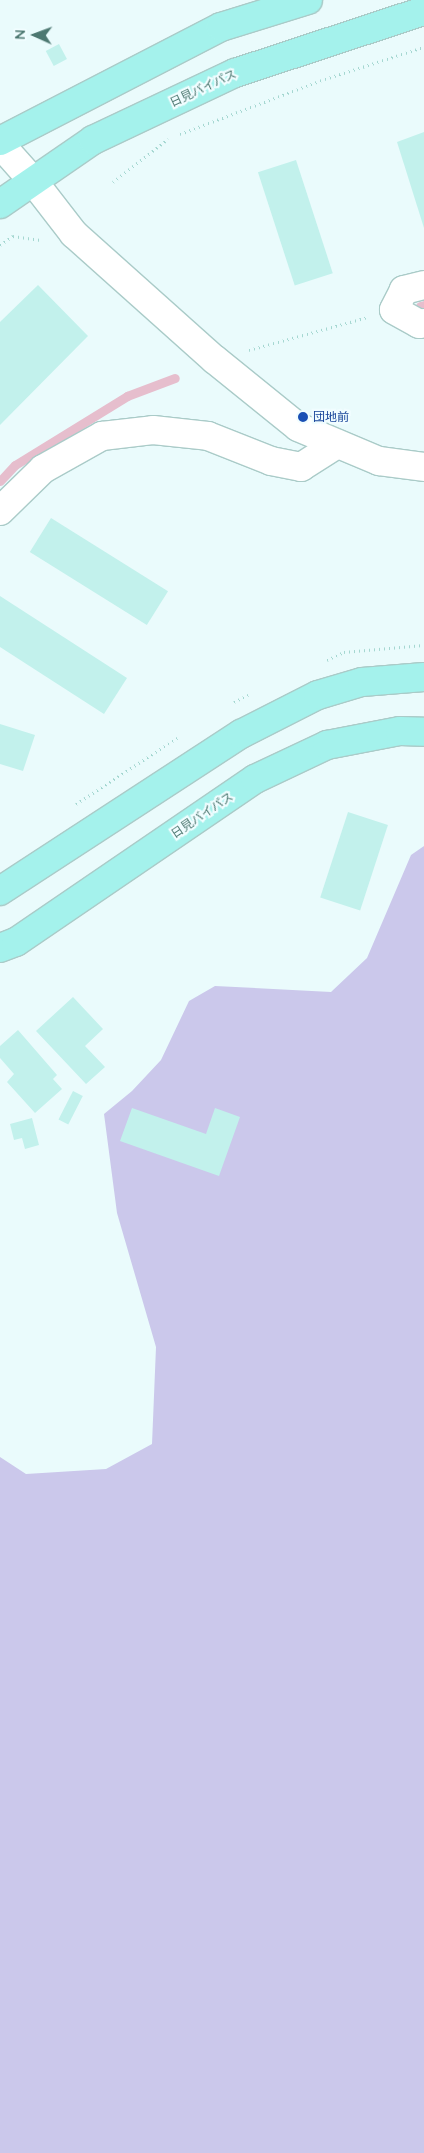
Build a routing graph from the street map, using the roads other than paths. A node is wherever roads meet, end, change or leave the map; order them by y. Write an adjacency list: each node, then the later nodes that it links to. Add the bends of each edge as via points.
1 (308, 0): 3 (highway, via 222,27)
2 (424, 11): 4 (highway, 日見バイパス, via 235,73 93,140)
3 (0, 142): 4 (street)
4 (33, 181): 5 (highway, 日見バイパス); 8 (street, via 74,234 214,359 298,427)
5 (0, 204)
6 (424, 285): 7 (street, via 404,290 394,310 419,324)
7 (424, 323)
8 (337, 444): 9 (street, via 379,462); 10 (street, via 300,467 271,461 208,436 153,430 102,436 42,469)
9 (424, 468)
10 (0, 511)
11 (424, 677): 13 (highway, via 362,682 318,695 241,734)
12 (424, 732): 14 (highway, 日見バイパス, via 400,731 327,745 255,779 16,942)
13 (0, 891)
14 (0, 948)

